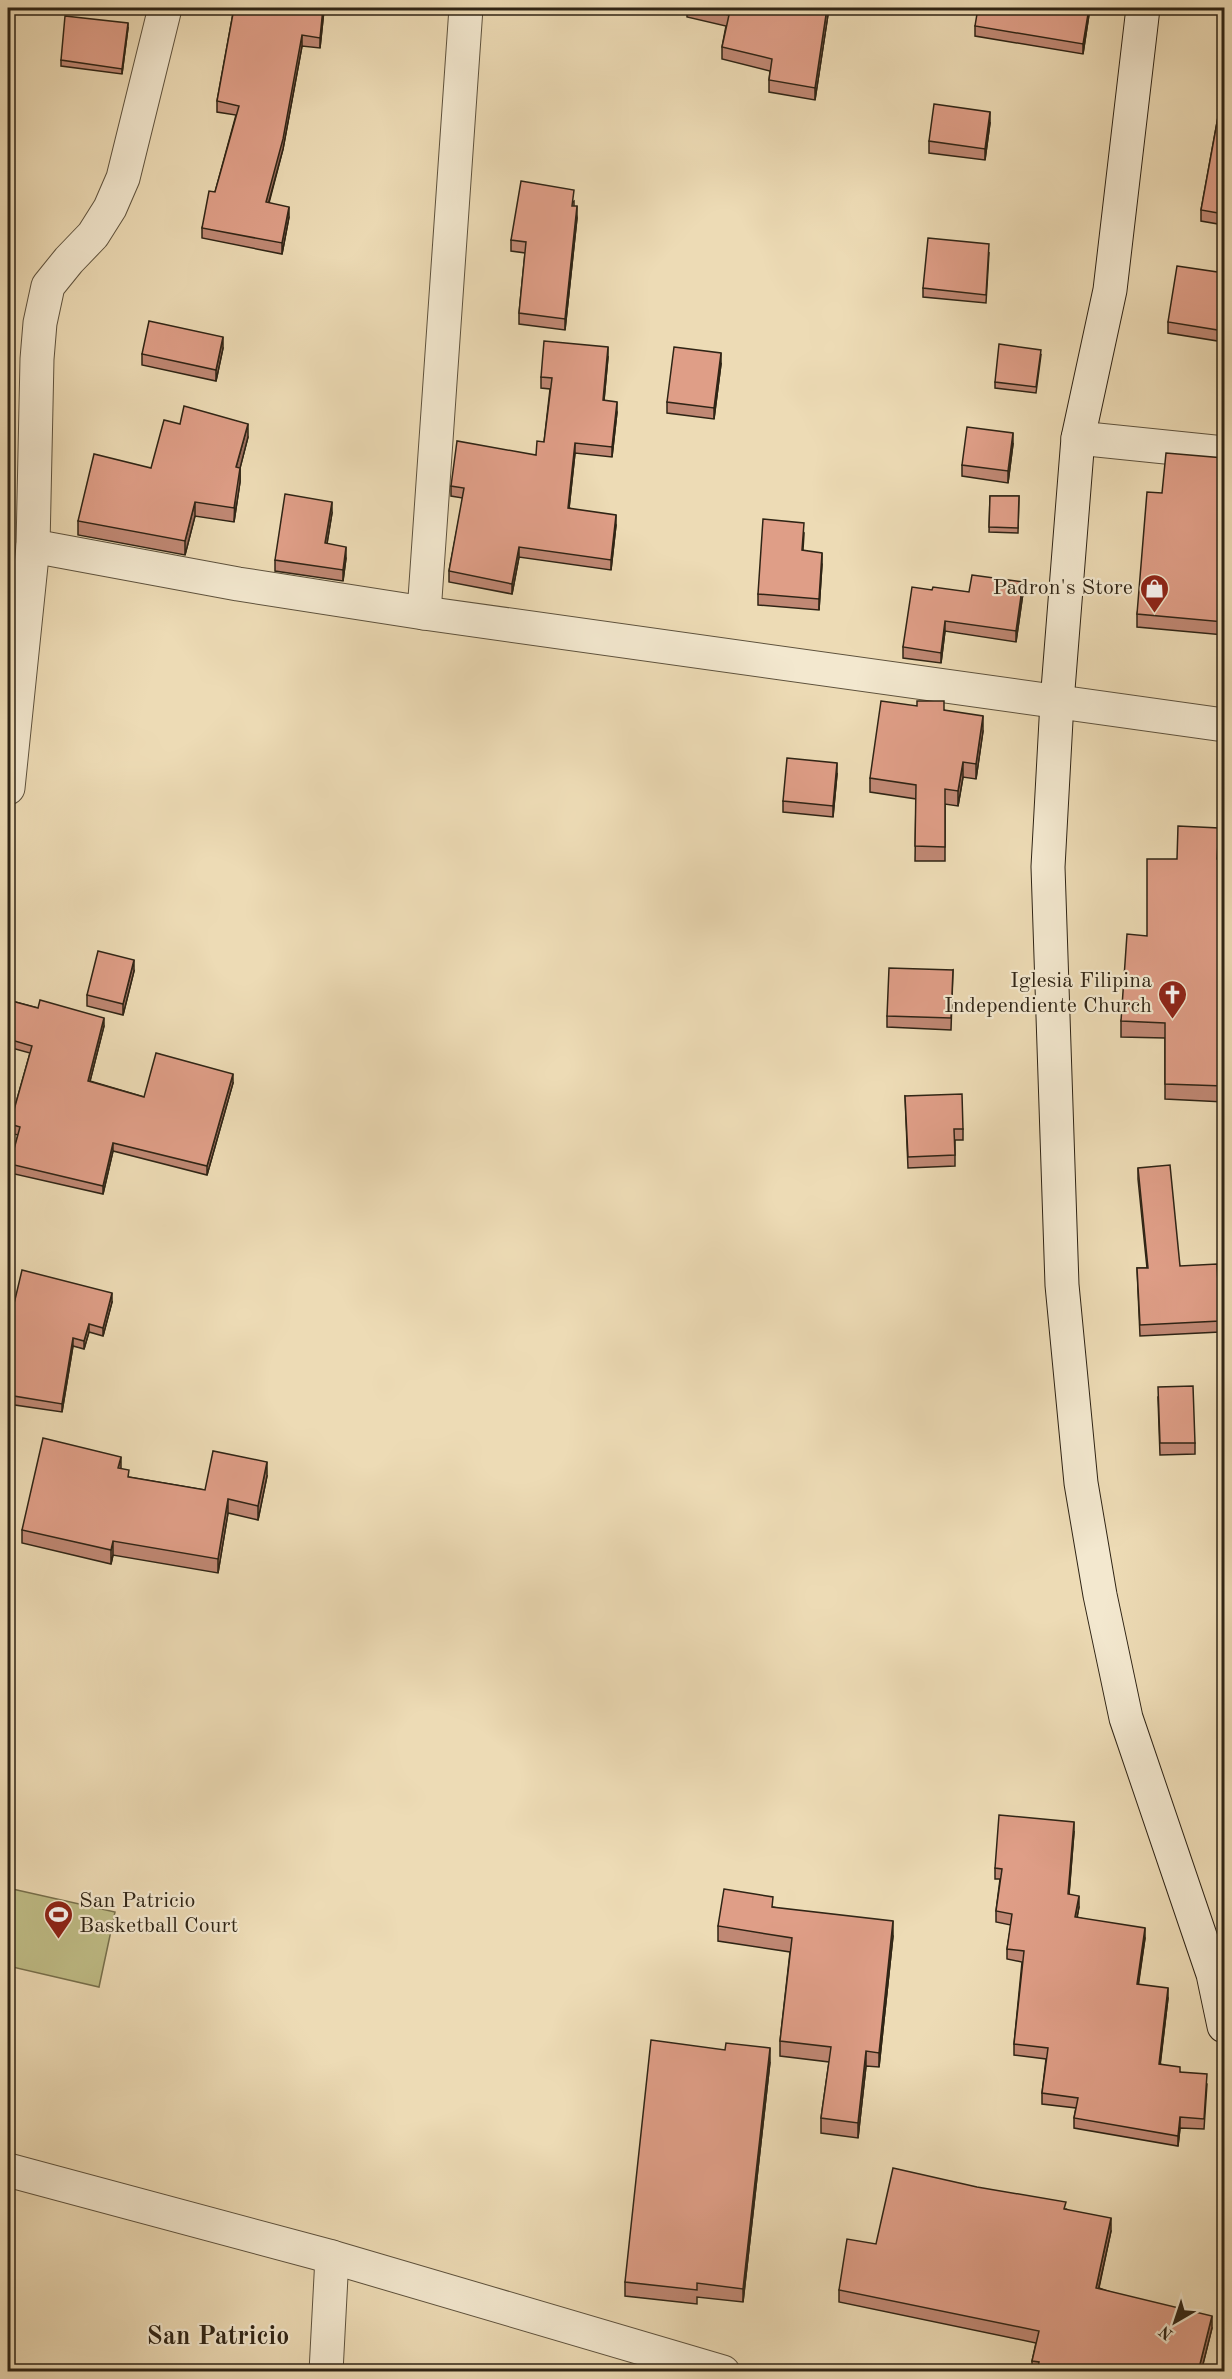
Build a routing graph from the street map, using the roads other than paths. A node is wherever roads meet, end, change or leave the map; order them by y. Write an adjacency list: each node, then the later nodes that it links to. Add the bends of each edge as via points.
1 (165, 8): 6 (street, via 115,198 93,235 48,286 37,359)
2 (466, 8): 7 (street)
3 (1143, 8): 4 (street, via 1110,290)
4 (1078, 438): 5 (street); 8 (street)
5 (1224, 453)
6 (33, 546): 7 (street); 10 (street)
7 (423, 613): 8 (street)
8 (1057, 702): 9 (street); 11 (street, via 1048,867 1062,1285 1081,1483 1126,1718 1213,1974)
9 (1224, 725)
10 (8, 788)
11 (1224, 2026)
12 (8, 2170): 13 (street)
13 (332, 2257): 14 (street); 15 (street)
14 (326, 2372)
15 (723, 2372)

